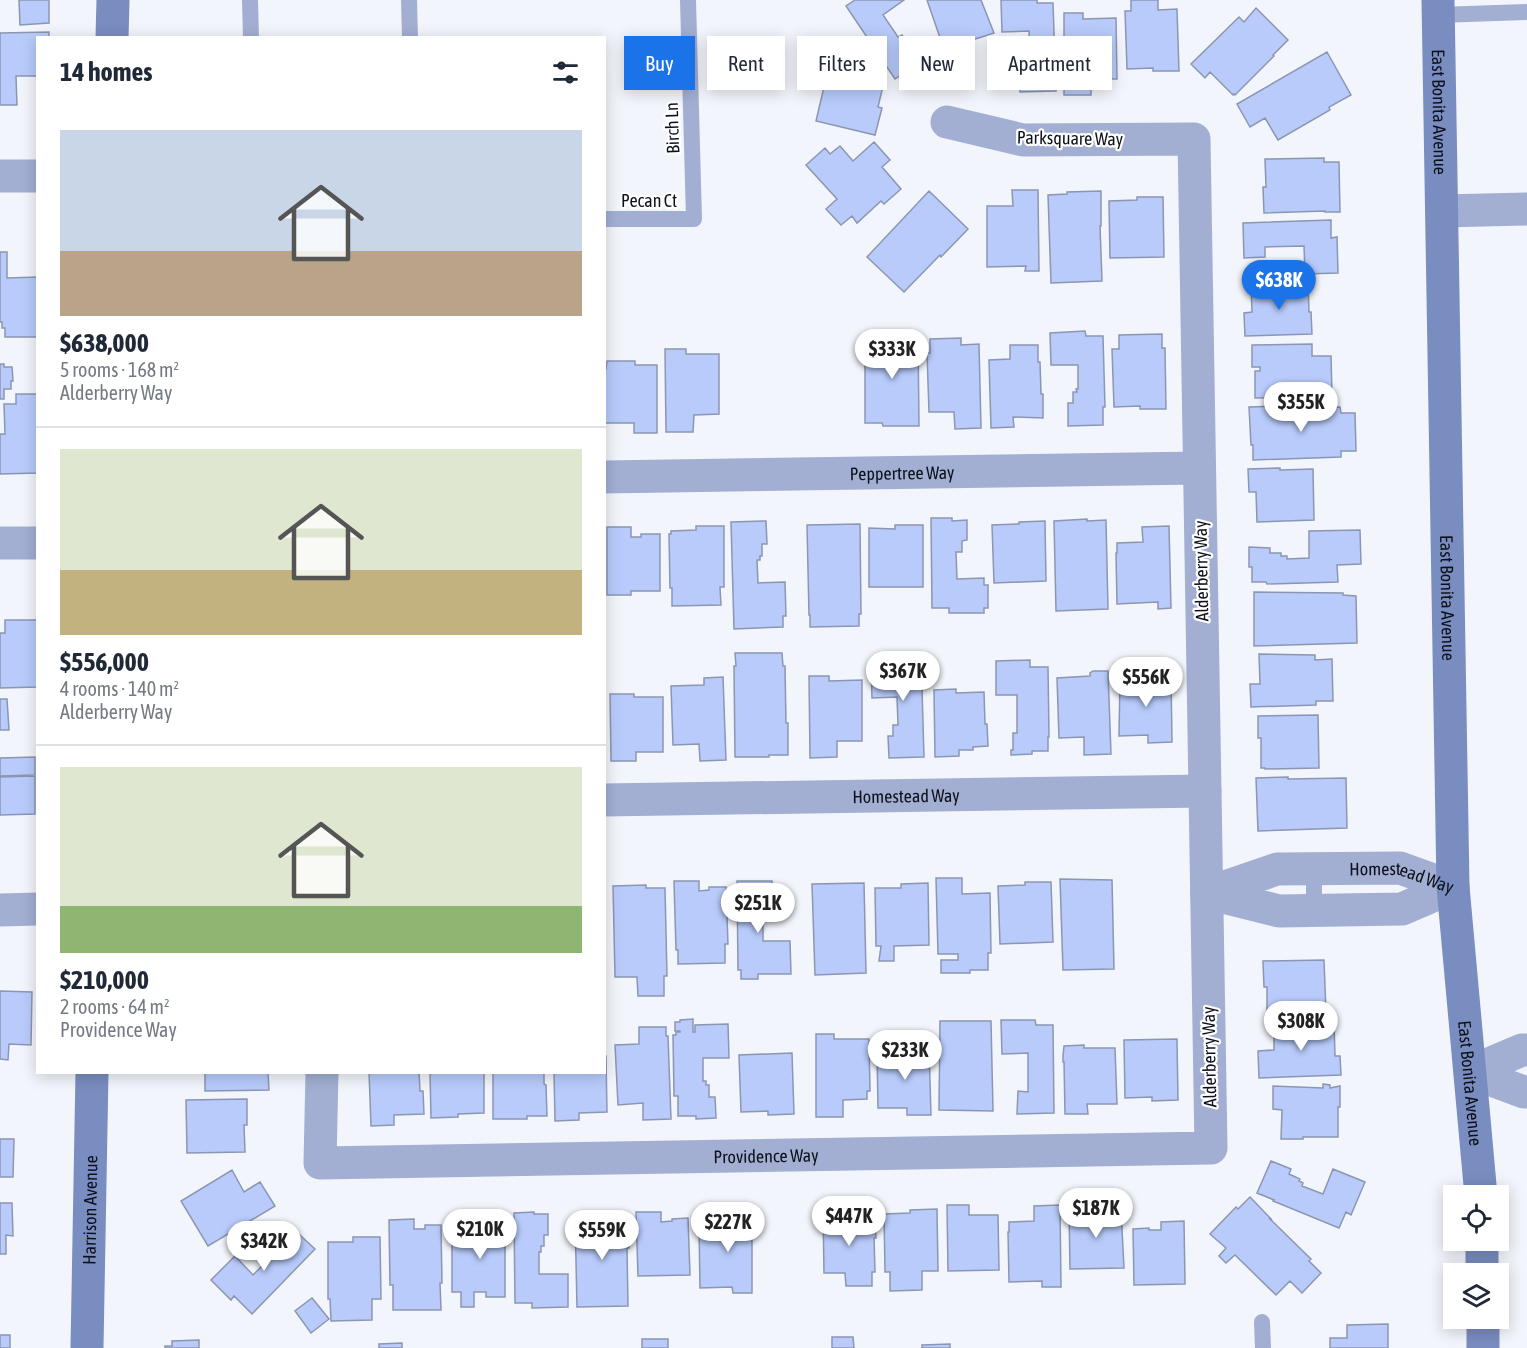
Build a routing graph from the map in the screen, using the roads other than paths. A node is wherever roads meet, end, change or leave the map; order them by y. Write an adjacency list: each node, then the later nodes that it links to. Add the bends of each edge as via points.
1 (112, 0): 7 (main road)
2 (250, 0): 8 (lane)
3 (409, 0): 9 (lane)
4 (688, 0): 17 (lane, Birch Ln)
5 (1438, 7): 6 (lane); 15 (main road, East Bonita Avenue)
6 (1527, 12)
7 (112, 36)
8 (251, 36)
9 (410, 36)
10 (947, 122): 11 (street, Parksquare Way, via 1023,140)
11 (1194, 139): 18 (street, Alderberry Way)
12 (0, 176): 13 (street)
13 (36, 176)
14 (1527, 209): 15 (street)
15 (1442, 211): 25 (main road, East Bonita Avenue)
16 (606, 219): 17 (lane, Pecan Ct)
17 (694, 219)
18 (1199, 468): 19 (street, Peppertree Way); 22 (street, Alderberry Way)
19 (606, 477)
20 (0, 543): 21 (street)
21 (36, 543)
22 (1205, 790): 23 (street, Homestead Way); 26 (street, Alderberry Way)
23 (606, 800)
24 (1314, 869): 25 (street, Homestead Way, via 1400,868); 26 (street, Homestead Way, via 1278,869); 29 (lane)
25 (1453, 887): 29 (street, Homestead Way, via 1402,909); 31 (main road, East Bonita Avenue)
26 (1207, 892): 29 (street, Homestead Way, via 1279,911); 35 (street, Alderberry Way)
27 (36, 909): 28 (street)
28 (0, 910)
29 (1314, 910)
30 (1527, 1050): 31 (street)
31 (1470, 1072): 34 (street); 36 (main road, East Bonita Avenue)
32 (92, 1074): 39 (main road, Harrison Avenue)
33 (322, 1074): 35 (street, Providence Way, via 320,1163)
34 (1527, 1092)
35 (1211, 1148)
36 (1480, 1185)
37 (1262, 1322): 40 (lane)
38 (1483, 1329): 41 (main road)
39 (87, 1348)
40 (1263, 1348)
41 (1483, 1348)

